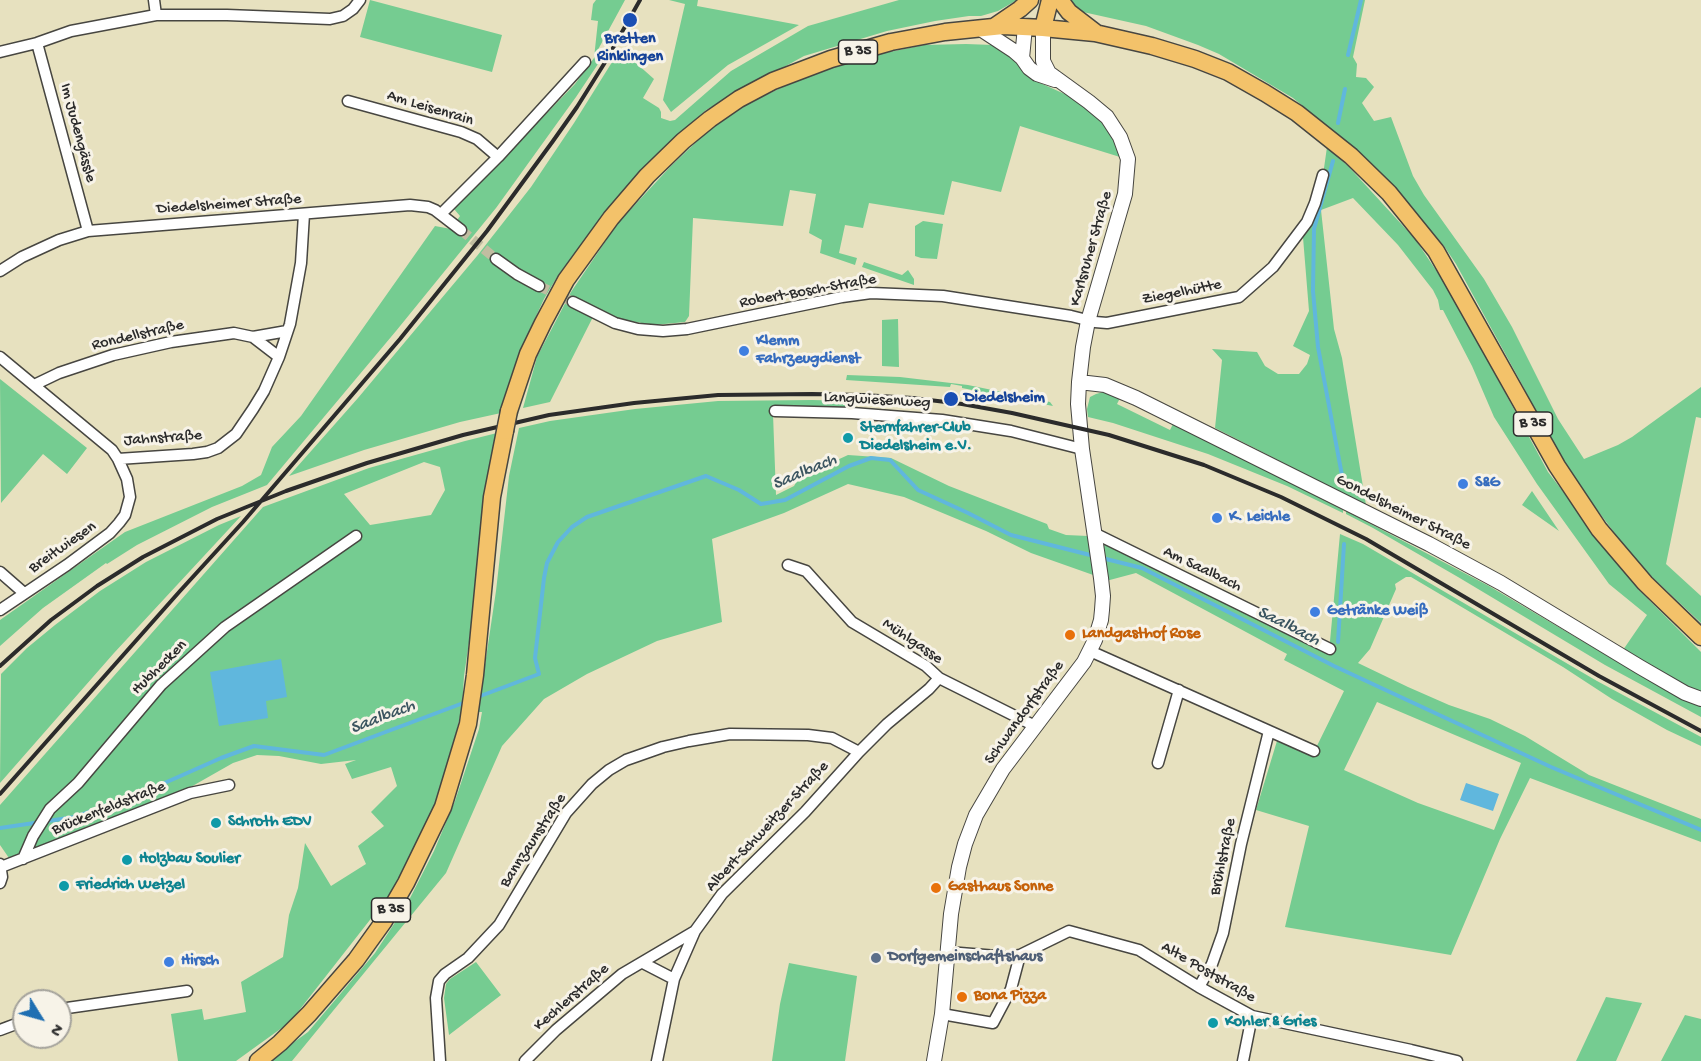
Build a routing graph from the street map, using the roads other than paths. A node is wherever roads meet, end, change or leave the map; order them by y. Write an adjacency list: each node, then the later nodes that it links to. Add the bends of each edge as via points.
1 (154, 0): 7 (street)
2 (360, 0): 7 (street, via 343,16 330,18)
3 (1030, 0): 8 (main road, via 1015,13)
4 (1036, 0): 9 (main road)
5 (1050, 0): 10 (main road)
6 (1060, 0): 11 (main road)
7 (156, 15): 12 (street, via 71,31)
8 (986, 27): 9 (main road, B 35); 14 (street, Karlsruher Straße); 69 (main road, B 35, bridge, via 891,42 831,59 739,99 683,141 647,176 566,280 528,354 509,411 492,497 468,724 443,807 406,883 356,960 309,1014)
9 (1025, 27): 10 (main road, B 35); 14 (street)
10 (1043, 28): 11 (main road, B 35); 16 (street, Karlsruher Straße, via 1043,61)
11 (1095, 33): 44 (main road, B 35, via 1152,46 1228,72 1297,113 1389,193 1436,251 1557,466 1599,529 1645,583)
12 (37, 43): 13 (street); 23 (street, Im Judengässle)
13 (0, 52)
14 (1022, 58): 16 (street, Karlsruher Straße, via 1037,75)
15 (585, 62): 18 (street)
16 (1059, 82): 28 (street, Karlsruher Straße, via 1107,117 1128,159 1125,194)
17 (348, 101): 18 (street, Am Leisenrain, via 461,132 477,139)
18 (498, 157): 21 (street)
19 (1323, 175): 28 (street, Ziegelhütte, via 1307,222 1273,267 1239,297 1107,323)
20 (304, 214): 21 (street, Diedelsheimer Straße, via 410,205 428,207); 23 (street, Diedelsheimer Straße); 29 (street, Jahnstraße, via 301,263)
21 (441, 214): 22 (street, Diedelsheimer Straße)
22 (461, 230)
23 (88, 231): 25 (street, Diedelsheimer Straße, via 22,257)
24 (496, 259): 26 (street)
25 (0, 272)
26 (539, 286)
27 (573, 302): 28 (street, Robert-Bosch-Straße, via 615,323 663,331 871,293 943,296)
28 (1088, 321): 33 (street, Karlsruher Straße)
29 (287, 331): 30 (street); 32 (street, Jahnstraße)
30 (253, 337): 32 (street); 34 (street, Rondellstraße, via 234,333 171,342 112,355)
31 (0, 357): 34 (street, Jahnstraße)
32 (279, 357): 37 (street, Jahnstraße, via 253,409 236,434 218,448)
33 (1079, 382): 36 (street, Schwandorfstraße); 49 (street, Gondelsheimer Straße, via 1105,385 1136,398 1429,544)
34 (34, 384): 37 (street, Jahnstraße)
35 (775, 411): 36 (street, Langwiesenweg, via 942,420 1011,431)
36 (1082, 449): 38 (street, Schwandorfstraße)
37 (118, 459): 42 (street, Breitwiesen, via 129,489 125,515 110,533)
38 (1094, 533): 45 (street, Am Saalbach); 46 (street, Schwandorfstraße, via 1103,597 1101,620)
39 (356, 536): 56 (street, Hubhecken, via 225,627 161,685 78,783 50,809)
40 (788, 565): 47 (street, Mühlgasse, via 806,571 852,622 926,666)
41 (0, 572): 42 (street, Breitwiesen)
42 (24, 592): 43 (street, Breitwiesen)
43 (0, 610)
44 (1701, 637)
45 (1330, 649)
46 (1090, 651): 48 (street); 50 (street, Schwandorfstraße)
47 (939, 678): 50 (street, Mühlgasse); 53 (street, Albert-Schweitzer-Straße)
48 (1179, 690): 51 (street); 54 (street)
49 (1701, 699)
50 (1035, 726): 60 (street, Schwandorfstraße, via 976,815 959,867)
51 (1269, 731): 52 (street); 64 (street, Brühlstraße, via 1223,933)
52 (1314, 751)
53 (859, 752): 59 (street, Albert-Schweitzer-Straße, via 723,894); 70 (street, Bannzaunstraße, via 832,738 730,734 663,747 609,770 566,813 499,925 439,981 436,998)
54 (1158, 763)
55 (229, 785): 56 (street, Brückenfeldstraße, via 190,793)
56 (23, 859): 57 (street, Brückenfeldstraße)
57 (1, 866): 58 (street, Brückenfeldstraße)
58 (0, 883)
59 (695, 931): 62 (street, Kechlerstraße); 63 (street, Albert-Schweitzer-Straße)
60 (948, 952): 61 (street, Alte Poststraße); 67 (street, Schwandorfstraße)
61 (1020, 956): 64 (street, Alte Poststraße, via 1069,931 1139,950); 67 (street, via 1011,989 993,1023)
62 (643, 963): 63 (street); 71 (street, Kechlerstraße, via 622,974)
63 (674, 980): 72 (street, Albert-Schweitzer-Straße)
64 (1199, 987): 68 (street, Alte Poststraße)
65 (187, 992): 66 (street)
66 (72, 1007)
67 (942, 1014): 73 (street, Schwandorfstraße)
68 (1252, 1016): 74 (street); 75 (street, Alte Poststraße)
69 (258, 1061)
70 (440, 1061)
71 (525, 1061)
72 (657, 1061)
73 (934, 1061)
74 (1243, 1061)
75 (1457, 1061)

